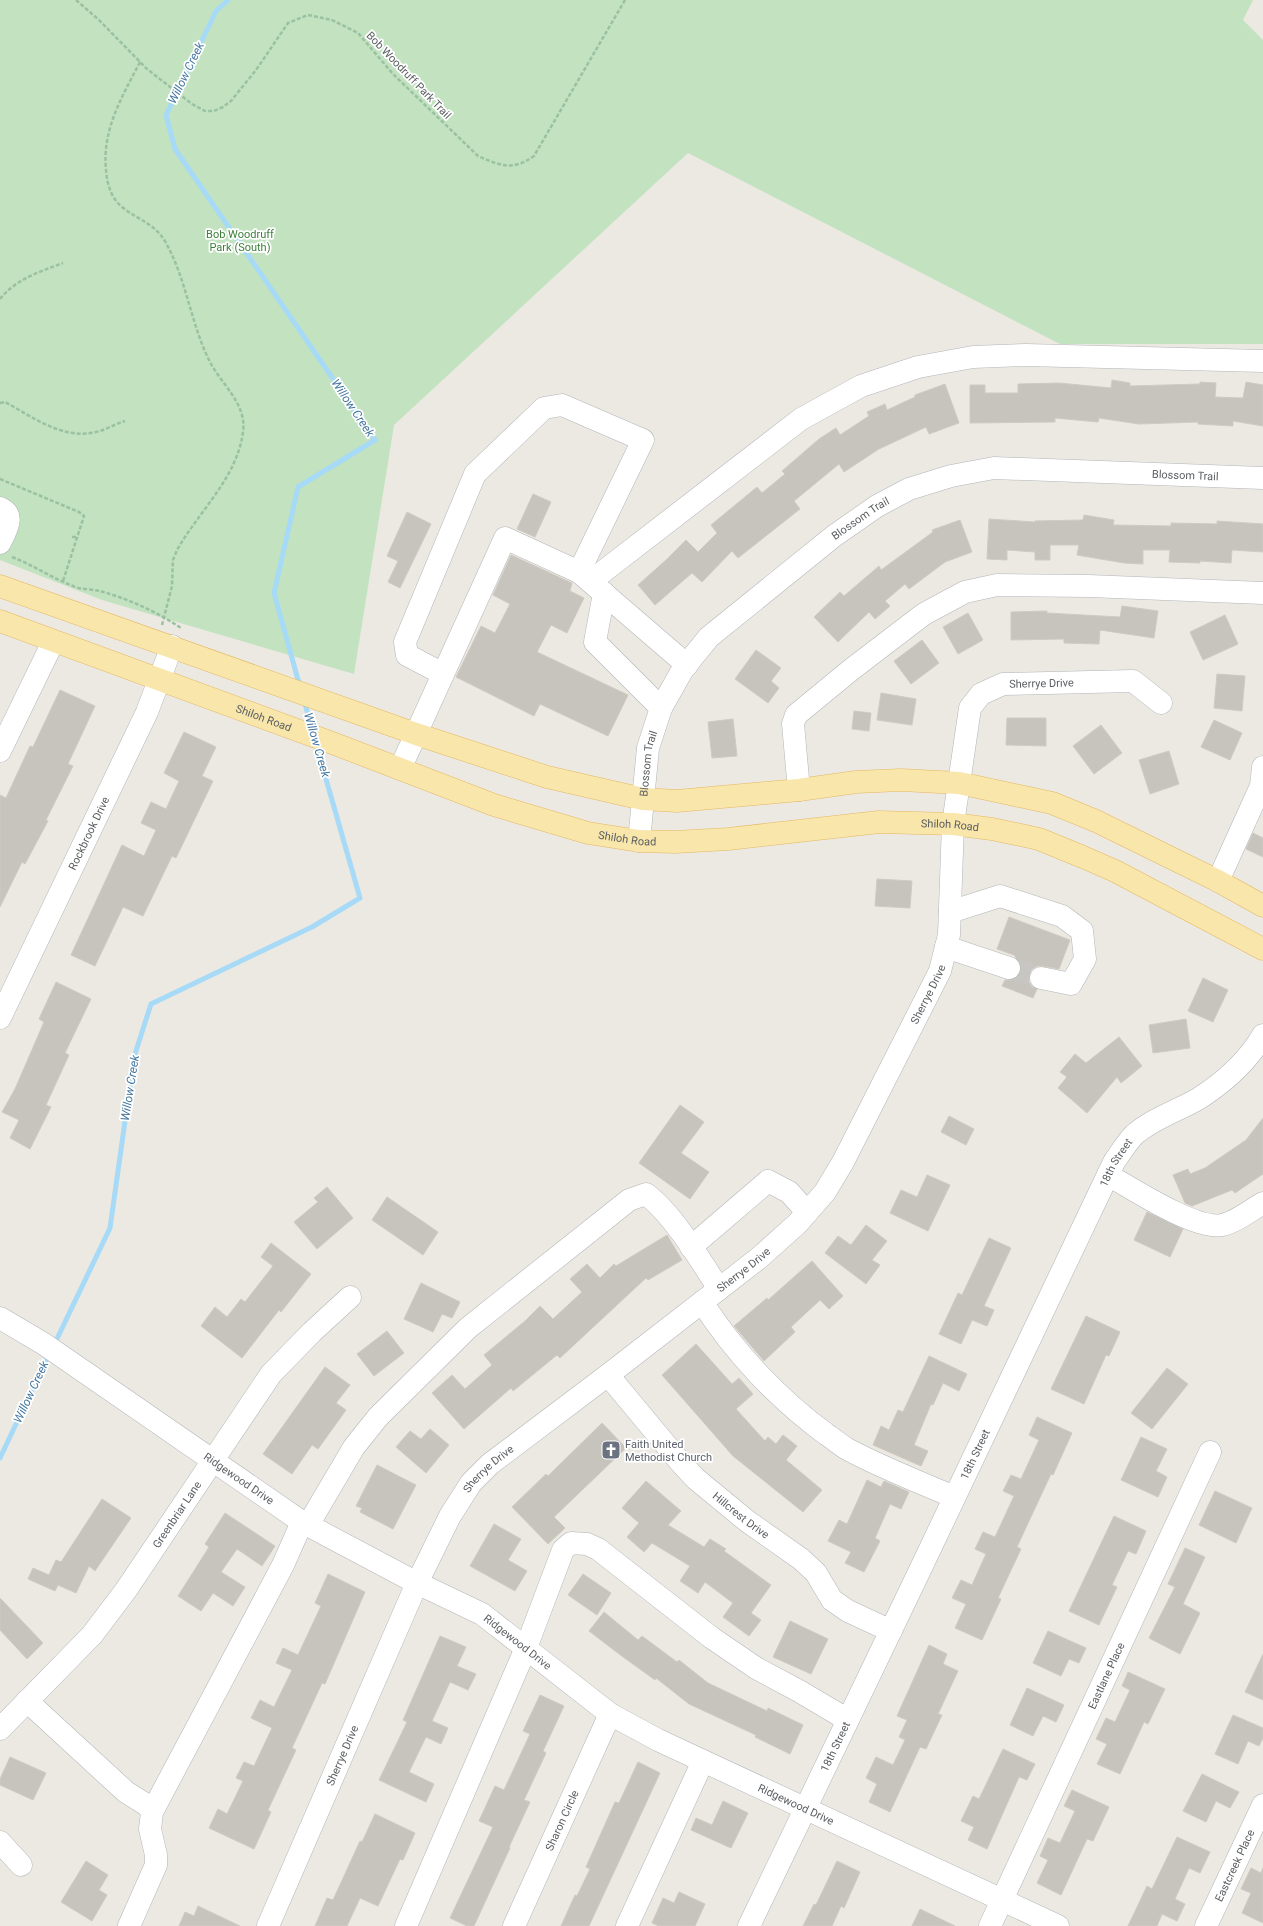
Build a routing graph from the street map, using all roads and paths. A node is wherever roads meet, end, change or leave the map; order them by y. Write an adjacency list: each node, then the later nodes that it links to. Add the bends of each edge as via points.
1 (76, 0): 3 (path, Bob Woodruff Park Trail)
2 (625, 0): 3 (path, Bob Woodruff Park Trail, via 542,144 534,156 522,165 507,166 478,156 398,79 358,33 332,20 308,15 288,22 256,70 223,107 214,111 205,111 192,104)
3 (140, 62): 19 (path, via 115,110 106,140 104,153 109,186 116,202 150,224 166,242 176,263 206,352 216,373 241,409 244,423 240,445 223,483 177,550 173,560 172,586)
4 (63, 263): 5 (path, via 27,276)
5 (0, 299)
6 (1263, 361): 16 (street, via 1026,355 973,357 918,367 861,386 801,419)
7 (0, 403): 8 (path, via 5,402 54,428 72,434 96,432)
8 (125, 421)
9 (1263, 478): 23 (street, Blossom Trail, via 994,468 951,476 909,489 877,506 834,536 709,637)
10 (0, 479): 13 (path, via 80,512 84,516)
11 (0, 508): 14 (street, via 9,516)
12 (72, 537): 13 (path)
13 (78, 537): 15 (path)
14 (4, 549): 15 (path)
15 (63, 581): 19 (path, via 74,587 119,597)
16 (592, 582): 23 (street); 24 (street, via 505,538); 24 (street, via 643,440 562,405 544,408 475,474 405,642 407,655); 27 (street, via 594,642)
17 (0, 586): 22 (main road)
18 (1263, 593): 33 (street, via 1005,585 965,592 924,614 796,715 793,724)
19 (164, 616): 22 (path)
20 (0, 622): 21 (main road, Shiloh Road)
21 (52, 642): 25 (main road, Shiloh Road); 29 (street)
22 (166, 644): 25 (street, Rockbrook Drive); 28 (main road)
23 (687, 665): 27 (street, Blossom Trail)
24 (443, 674): 28 (street)
25 (159, 680): 31 (main road, Shiloh Road); 44 (street, Rockbrook Drive, via 147,712)
26 (1161, 703): 32 (street, Sherrye Drive, via 1133,681 1004,684 981,694 970,708)
27 (661, 708): 34 (street, Blossom Trail, via 648,748)
28 (416, 734): 31 (street); 34 (main road, via 547,777)
29 (0, 751)
30 (1263, 767): 37 (street, via 1261,786)
31 (400, 769): 36 (main road, Shiloh Road, via 494,805 542,820 588,833)
32 (959, 783): 33 (main road, via 893,780); 35 (street, Sherrye Drive); 37 (main road, via 1052,803 1096,821)
33 (799, 790): 34 (main road, via 677,801)
34 (643, 799): 36 (street, Blossom Trail)
35 (953, 824): 36 (main road, Shiloh Road, via 879,822 728,839); 39 (street, Sherrye Drive); 41 (main road, Shiloh Road, via 1039,838 1115,871)
36 (639, 841)
37 (1218, 881): 38 (main road)
38 (1263, 906)
39 (950, 912): 40 (street, Sherrye Drive); 43 (street, via 1000,896 1062,916 1082,931 1085,959 1071,984)
40 (946, 947): 42 (street); 48 (street, Sherrye Drive, via 940,971 922,1009 844,1162 825,1192)
41 (1263, 949)
42 (1009, 968)
43 (1041, 978)
44 (0, 1018)
45 (1263, 1035): 46 (street, 18th Street, via 1232,1073 1198,1098 1165,1114 1134,1136 1114,1162)
46 (1108, 1175): 47 (street, via 1154,1201 1211,1225 1224,1225); 56 (street, 18th Street)
47 (1263, 1203)
48 (807, 1212): 49 (street, via 789,1192 768,1181); 50 (street, Sherrye Drive, via 759,1258)
49 (691, 1247): 50 (street); 57 (street, via 656,1202 646,1194 629,1200 468,1328 378,1417 354,1447)
50 (711, 1295): 53 (street, Sherrye Drive); 56 (street, via 716,1324 751,1365 814,1425 847,1450)
51 (350, 1298): 55 (street, Greenbriar Lane, via 271,1374)
52 (0, 1318): 55 (street, Ridgewood Drive, via 44,1344)
53 (608, 1375): 58 (street, Sherrye Drive, via 490,1464 471,1483 450,1516); 59 (street, Hillcrest Drive, via 696,1479 747,1521 801,1559 816,1573 832,1600 848,1611)
54 (1210, 1452): 71 (street, Eastlane Place)
55 (211, 1461): 57 (street, Ridgewood Drive); 61 (street, Greenbriar Lane, via 126,1590 92,1635)
56 (954, 1497): 59 (street, 18th Street)
57 (305, 1524): 58 (street, Ridgewood Drive); 68 (street)
58 (417, 1583): 60 (street, Ridgewood Drive, via 482,1614); 73 (street, Sherrye Drive)
59 (891, 1631): 63 (street, 18th Street)
60 (526, 1648): 62 (street, Ridgewood Drive); 63 (street, via 564,1550 571,1543 587,1544 598,1549 712,1638 756,1668 799,1690); 74 (street)
61 (27, 1701): 64 (street, Greenbriar Lane); 68 (street, via 126,1792)
62 (610, 1714): 65 (street, Ridgewood Drive); 75 (street, Sharon Circle)
63 (848, 1720): 67 (street, 18th Street)
64 (0, 1729)
65 (703, 1761): 67 (street, Ridgewood Drive); 76 (street)
66 (1263, 1805): 80 (street, Eastcreek Place)
67 (806, 1808): 71 (street, Ridgewood Drive); 77 (street, 18th Street)
68 (153, 1809): 72 (street, via 150,1829 156,1865)
69 (0, 1842): 70 (street)
70 (21, 1865)
71 (1002, 1899): 78 (street, Eastlane Place); 79 (street, Ridgewood Drive)
72 (129, 1926)
73 (268, 1926)
74 (406, 1926)
75 (514, 1926)
76 (627, 1926)
77 (749, 1926)
78 (990, 1926)
79 (1058, 1926)
80 (1206, 1926)

